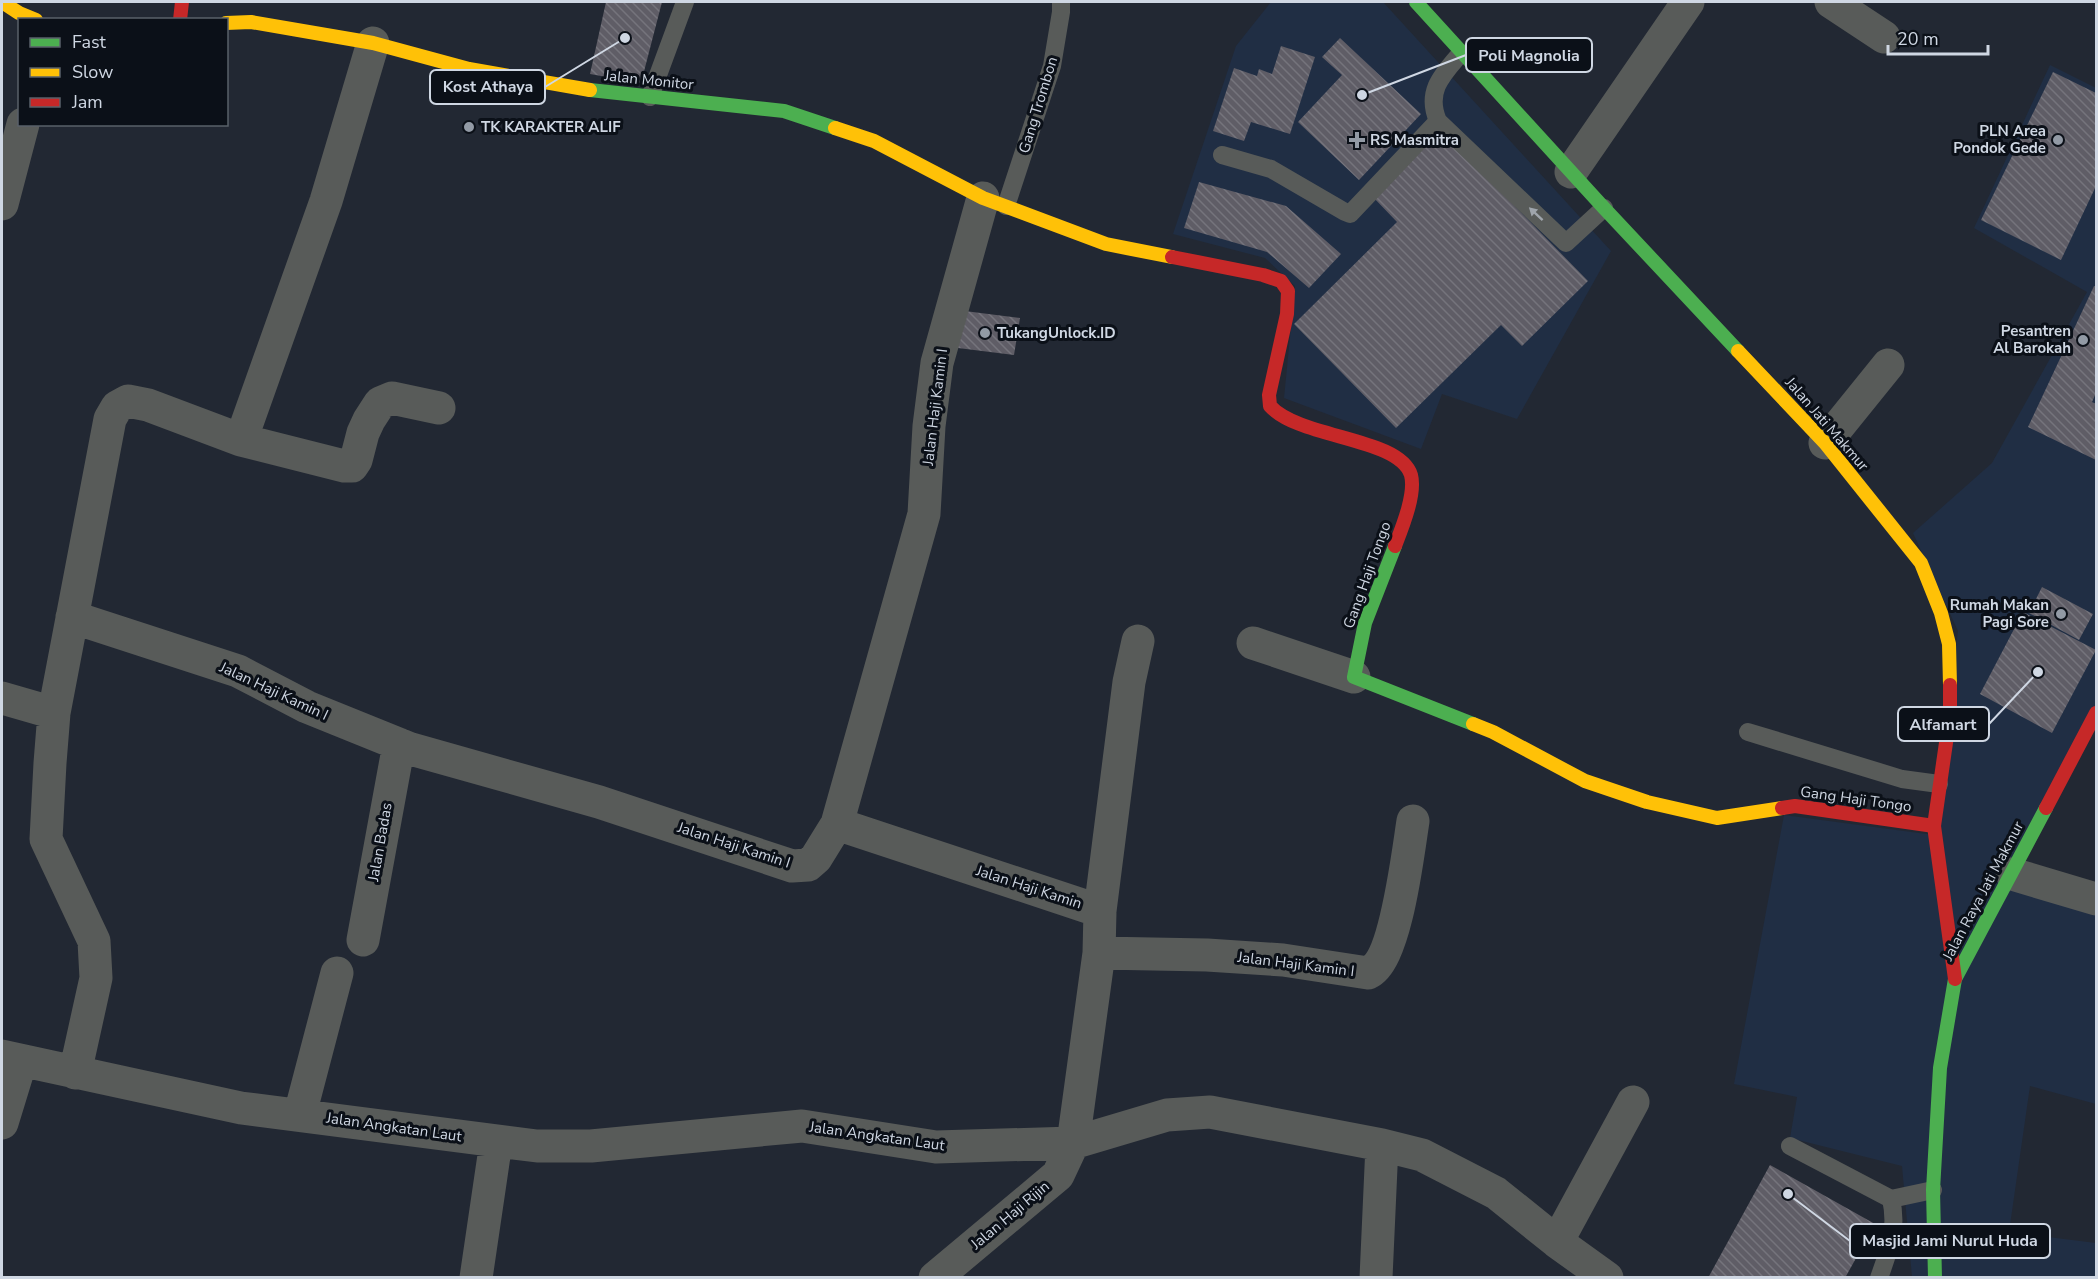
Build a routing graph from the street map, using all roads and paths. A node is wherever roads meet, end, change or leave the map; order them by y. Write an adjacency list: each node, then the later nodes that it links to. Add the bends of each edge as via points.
1 (2, 2): 8 (street)
2 (182, 2): 9 (street)
3 (685, 2): 14 (lane)
4 (1061, 2): 19 (lane, Gang Trombon, via 1052,66)
5 (1416, 2): 13 (street, Jalan Jati Makmur)
6 (1688, 2): 18 (street)
7 (1831, 2): 11 (street)
8 (31, 18)
9 (180, 18)
10 (228, 23): 12 (street, Jalan Monitor, via 251,22)
11 (1884, 37)
12 (373, 43): 14 (street, Jalan Monitor, via 470,69); 24 (street, via 326,201)
13 (1461, 53): 15 (lane, via 1438,83 1433,100); 18 (street, Jalan Jati Makmur)
14 (650, 97): 19 (street, Jalan Monitor, via 784,111 874,141)
15 (1438, 121): 17 (lane, via 1350,214 1271,169); 21 (lane, one-way to 15, via 1566,243)
16 (22, 126): 20 (street)
17 (1222, 155)
18 (1570, 172): 21 (street, Jalan Jati Makmur)
19 (995, 202): 29 (street, Gang Haji Tongo, via 1107,244 1263,275 1285,285 1287,314 1269,395 1271,409 1298,424 1387,452 1406,465 1410,473 1407,513 1365,624); 37 (street, Jalan Haji Kamin I, via 937,363 924,514)
20 (2, 204)
21 (1604, 208): 25 (street, Jalan Jati Makmur)
22 (1888, 365): 25 (street)
23 (439, 408): 24 (street, via 392,398 380,403 363,433 352,466)
24 (241, 440): 26 (street, via 148,405 128,401 117,407 110,419)
25 (1825, 443): 35 (street, Jalan Jati Makmur, via 1921,563 1941,613 1949,644 1950,715)
26 (72, 617): 31 (street); 34 (street, Jalan Haji Kamin I, via 238,671 307,707)
27 (1138, 641): 41 (street, via 1129,682)
28 (1253, 643): 29 (street)
29 (1354, 677): 38 (street, Gang Haji Tongo, via 1493,732 1585,782 1647,802 1717,818 1795,806)
30 (2, 698): 31 (street)
31 (54, 713): 47 (street, via 46,839 94,941 96,978)
32 (2097, 713): 39 (street, Jalan Raya Jati Makmur)
33 (1748, 732): 35 (lane, via 1902,778)
34 (399, 744): 37 (street, Jalan Haji Kamin I, via 599,802 792,866 808,865 816,858); 42 (street, Jalan Badas)
35 (1939, 784): 38 (street, Jalan Jati Makmur)
36 (1413, 821): 43 (street, Jalan Haji Kamin I, via 1395,922 1381,961 1368,973 1283,960)
37 (837, 824): 41 (street, Jalan Haji Kamin)
38 (1934, 826): 45 (street, Jalan Jati Makmur)
39 (2012, 874): 40 (street); 45 (street, Jalan Raya Jati Makmur)
40 (2097, 898)
41 (1100, 910): 43 (street, Jalan Haji Kamin)
42 (363, 940)
43 (1099, 953): 52 (street, Jalan Haji Kamin)
44 (336, 973): 49 (street)
45 (1955, 979): 55 (street, Jalan Raya Jati Makmur, via 1940,1068)
46 (11, 1059): 47 (street, Jalan Angkatan Laut); 50 (street)
47 (75, 1073): 49 (street, Jalan Angkatan Laut, via 241,1108)
48 (1633, 1102): 57 (street)
49 (300, 1114): 51 (street, Jalan Angkatan Laut)
50 (2, 1123)
51 (496, 1142): 52 (street, Jalan Angkatan Laut, via 591,1146 802,1126 936,1147); 58 (street)
52 (1073, 1143): 53 (street, Jalan Angkatan Laut, via 1167,1115 1210,1112); 59 (street, Jalan Haji Rijin, via 1058,1175)
53 (1382, 1145): 57 (street, Jalan Angkatan Laut, via 1422,1155 1496,1193); 60 (street)
54 (1790, 1146): 56 (lane)
55 (1933, 1190): 56 (lane); 63 (street, Jalan Raya Jati Makmur)
56 (1891, 1199): 62 (lane, via 1892,1240)
57 (1557, 1242): 61 (street, Jalan Angkatan Laut)
58 (476, 1278)
59 (935, 1278)
60 (1376, 1278)
61 (1607, 1278)
62 (1879, 1278)
63 (1935, 1278)

